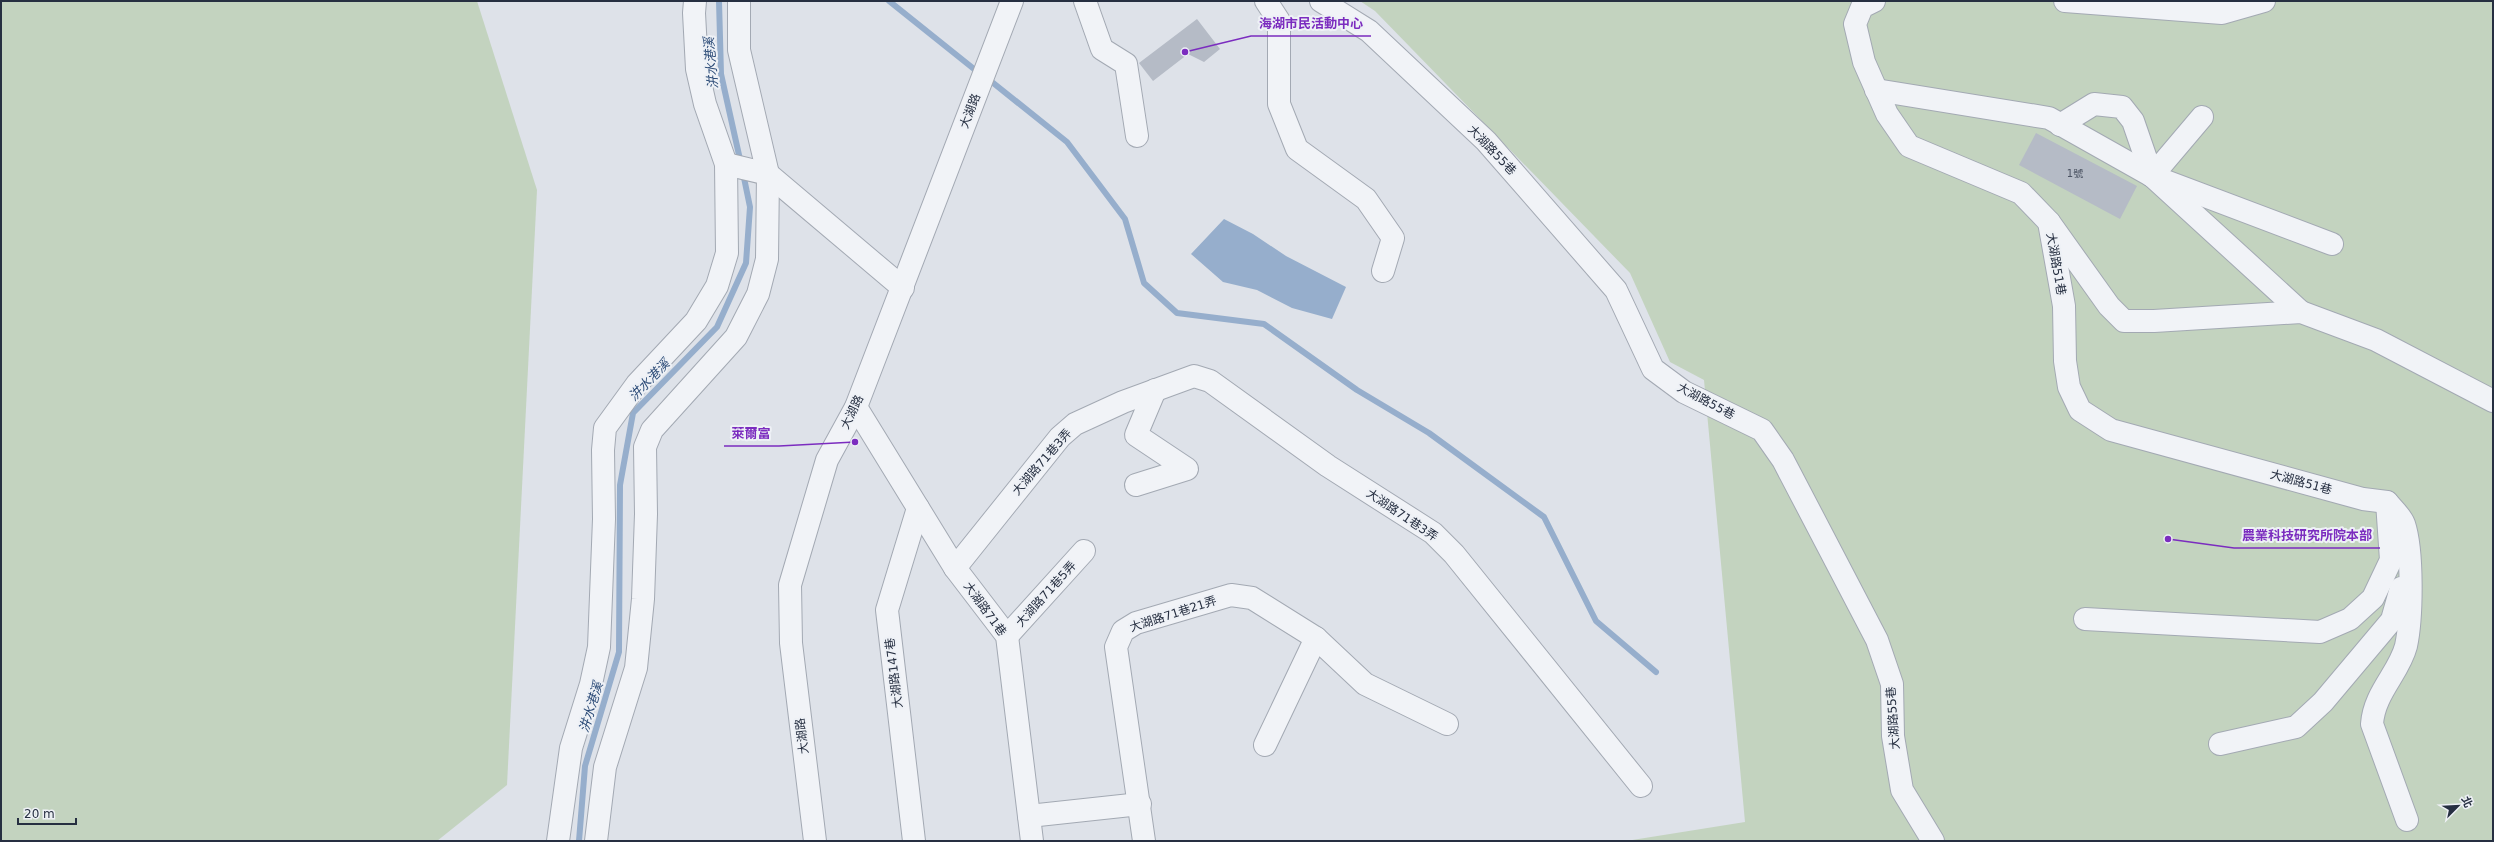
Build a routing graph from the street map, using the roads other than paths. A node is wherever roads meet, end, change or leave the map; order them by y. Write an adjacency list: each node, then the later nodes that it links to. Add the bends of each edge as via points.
1 (695, 1): 14 (street, via 697,69 705,104)
2 (740, 1): 15 (street, via 739,50)
3 (1012, 1): 20 (street, 大湖路)
4 (1085, 1): 13 (street, via 1102,49 1126,64)
5 (1266, 1): 19 (street, via 1279,21 1279,104 1297,149 1366,199 1393,238)
6 (1321, 1): 47 (street, 大湖路55巷, via 1370,31 1486,141 1616,290 1653,369 1684,392 1762,430 1783,460 1877,640 1892,684 1893,736 1902,790)
7 (1874, 1): 10 (street, 大湖路51巷, via 1862,7 1854,24 1864,62)
8 (2065, 1): 9 (street, via 2222,13)
9 (2264, 1)
10 (1876, 90): 12 (street, via 2049,118); 17 (street, 大湖路51巷, via 1887,114 1909,146 2021,193)
11 (2202, 117): 16 (street)
12 (2060, 125): 16 (street); 16 (street, via 2094,104 2122,107 2133,121)
13 (1137, 136)
14 (726, 164): 15 (street); 41 (street, via 727,253 716,286 696,321 637,384 605,428 599,647 591,684 571,748)
15 (768, 174): 20 (street); 42 (street, via 767,259 758,294 736,337 652,430 645,447 643,599 636,668 605,767)
16 (2152, 176): 18 (street); 21 (street)
17 (2049, 222): 21 (street, 大湖路51巷, via 2109,306 2124,321); 26 (street, 大湖路51巷, via 2064,306 2065,361 2069,387 2080,410 2111,430 2362,499)
18 (2332, 244)
19 (1383, 271)
20 (903, 288): 24 (street, 大湖路)
21 (2301, 312): 23 (street, 大湖路51巷, via 2376,340)
22 (1156, 390): 25 (street, via 1136,434 1187,469); 30 (street, 大湖路71巷3弄, via 1075,424 1060,437); 37 (street, 大湖路71巷3弄, via 1194,376 1210,381 1328,466 1433,533 1454,554)
23 (2493, 401)
24 (856, 407): 27 (street, 大湖路71巷); 43 (street, 大湖路, via 827,460 790,585 791,643)
25 (1136, 485)
26 (2387, 502): 29 (street, via 2404,523); 31 (street, via 2391,560 2373,598 2350,618 2320,632)
27 (918, 508): 30 (street, 大湖路71巷); 44 (street, 大湖路147巷, via 887,610)
28 (1084, 552): 32 (street, 大湖路71巷5弄)
29 (2410, 554): 35 (street, via 2392,620 2323,702 2296,727); 40 (street, via 2406,647 2373,710 2372,724)
30 (955, 568): 32 (street, 大湖路71巷)
31 (2085, 619)
32 (1007, 636): 39 (street, 大湖路71巷)
33 (1316, 638): 34 (street, 大湖路71巷21弄, via 1365,684); 36 (street); 38 (street, 大湖路71巷21弄, via 1252,598 1231,595 1136,623 1123,630 1116,647)
34 (1447, 724)
35 (2220, 744)
36 (1265, 745)
37 (1641, 786)
38 (1140, 804): 39 (street); 46 (street, 大湖路71巷21弄)
39 (1029, 816): 45 (street, 大湖路71巷)
40 (2407, 820)
41 (558, 841)
42 (596, 841)
43 (815, 841)
44 (914, 841)
45 (1032, 841)
46 (1144, 841)
47 (1933, 841)

